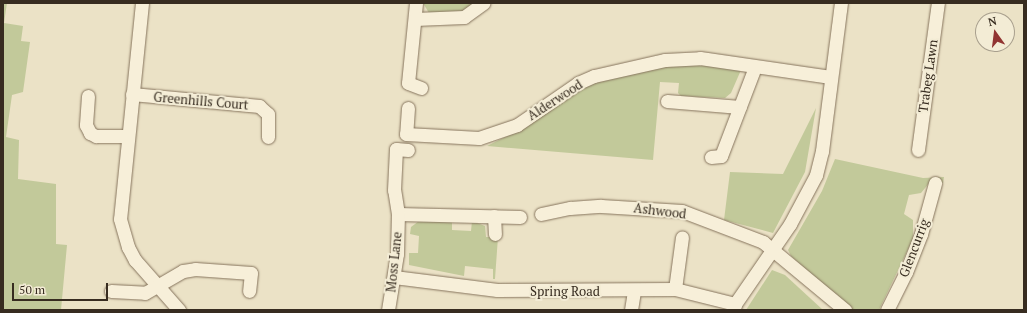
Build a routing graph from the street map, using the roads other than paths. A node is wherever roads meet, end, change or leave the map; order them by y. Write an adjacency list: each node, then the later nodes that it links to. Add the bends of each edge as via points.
1 (142, 3): 10 (street)
2 (416, 3): 6 (street)
3 (483, 3): 6 (street, via 464,17)
4 (841, 3): 8 (street)
5 (938, 3): 18 (street, Trabeg Lawn)
6 (414, 19): 9 (street, via 408,83)
7 (755, 66): 8 (street, Alderwood); 13 (street); 14 (street, Alderwood, via 700,58 630,66 578,83 517,125 479,138 406,134)
8 (831, 77): 27 (street, via 822,151 816,175)
9 (421, 88)
10 (132, 94): 15 (street); 16 (street, Greenhills Court, via 259,106 268,114)
11 (88, 96): 15 (street, via 86,125 90,133 96,136)
12 (667, 101): 13 (street)
13 (740, 107): 19 (street, via 721,156)
14 (408, 108)
15 (127, 136): 29 (street, via 121,208 122,230 135,260)
16 (268, 137)
17 (408, 150): 21 (street, Moss Lane, via 396,149 394,190)
18 (918, 150)
19 (711, 157)
20 (934, 183): 39 (street, Glencurrig, via 921,234)
21 (398, 214): 23 (street, Moss Lane); 28 (street, Moss Lane)
22 (541, 214): 27 (street, Ashwood, via 570,208 601,206 682,211 754,236)
23 (494, 216): 24 (street, Moss Lane); 25 (street)
24 (520, 217)
25 (495, 234)
26 (682, 237): 31 (street)
27 (772, 249): 34 (street); 38 (street)
28 (394, 277): 33 (street, Spring Road, via 497,290); 36 (street, Moss Lane)
29 (158, 286): 30 (street, via 145,293); 32 (street, via 182,271 206,269 251,273); 35 (street)
30 (111, 290)
31 (675, 290): 33 (street, Spring Road); 34 (street, Spring Road)
32 (249, 291)
33 (634, 291): 37 (street)
34 (734, 307)
35 (179, 310)
36 (388, 310)
37 (631, 310)
38 (845, 310)
39 (887, 310)

